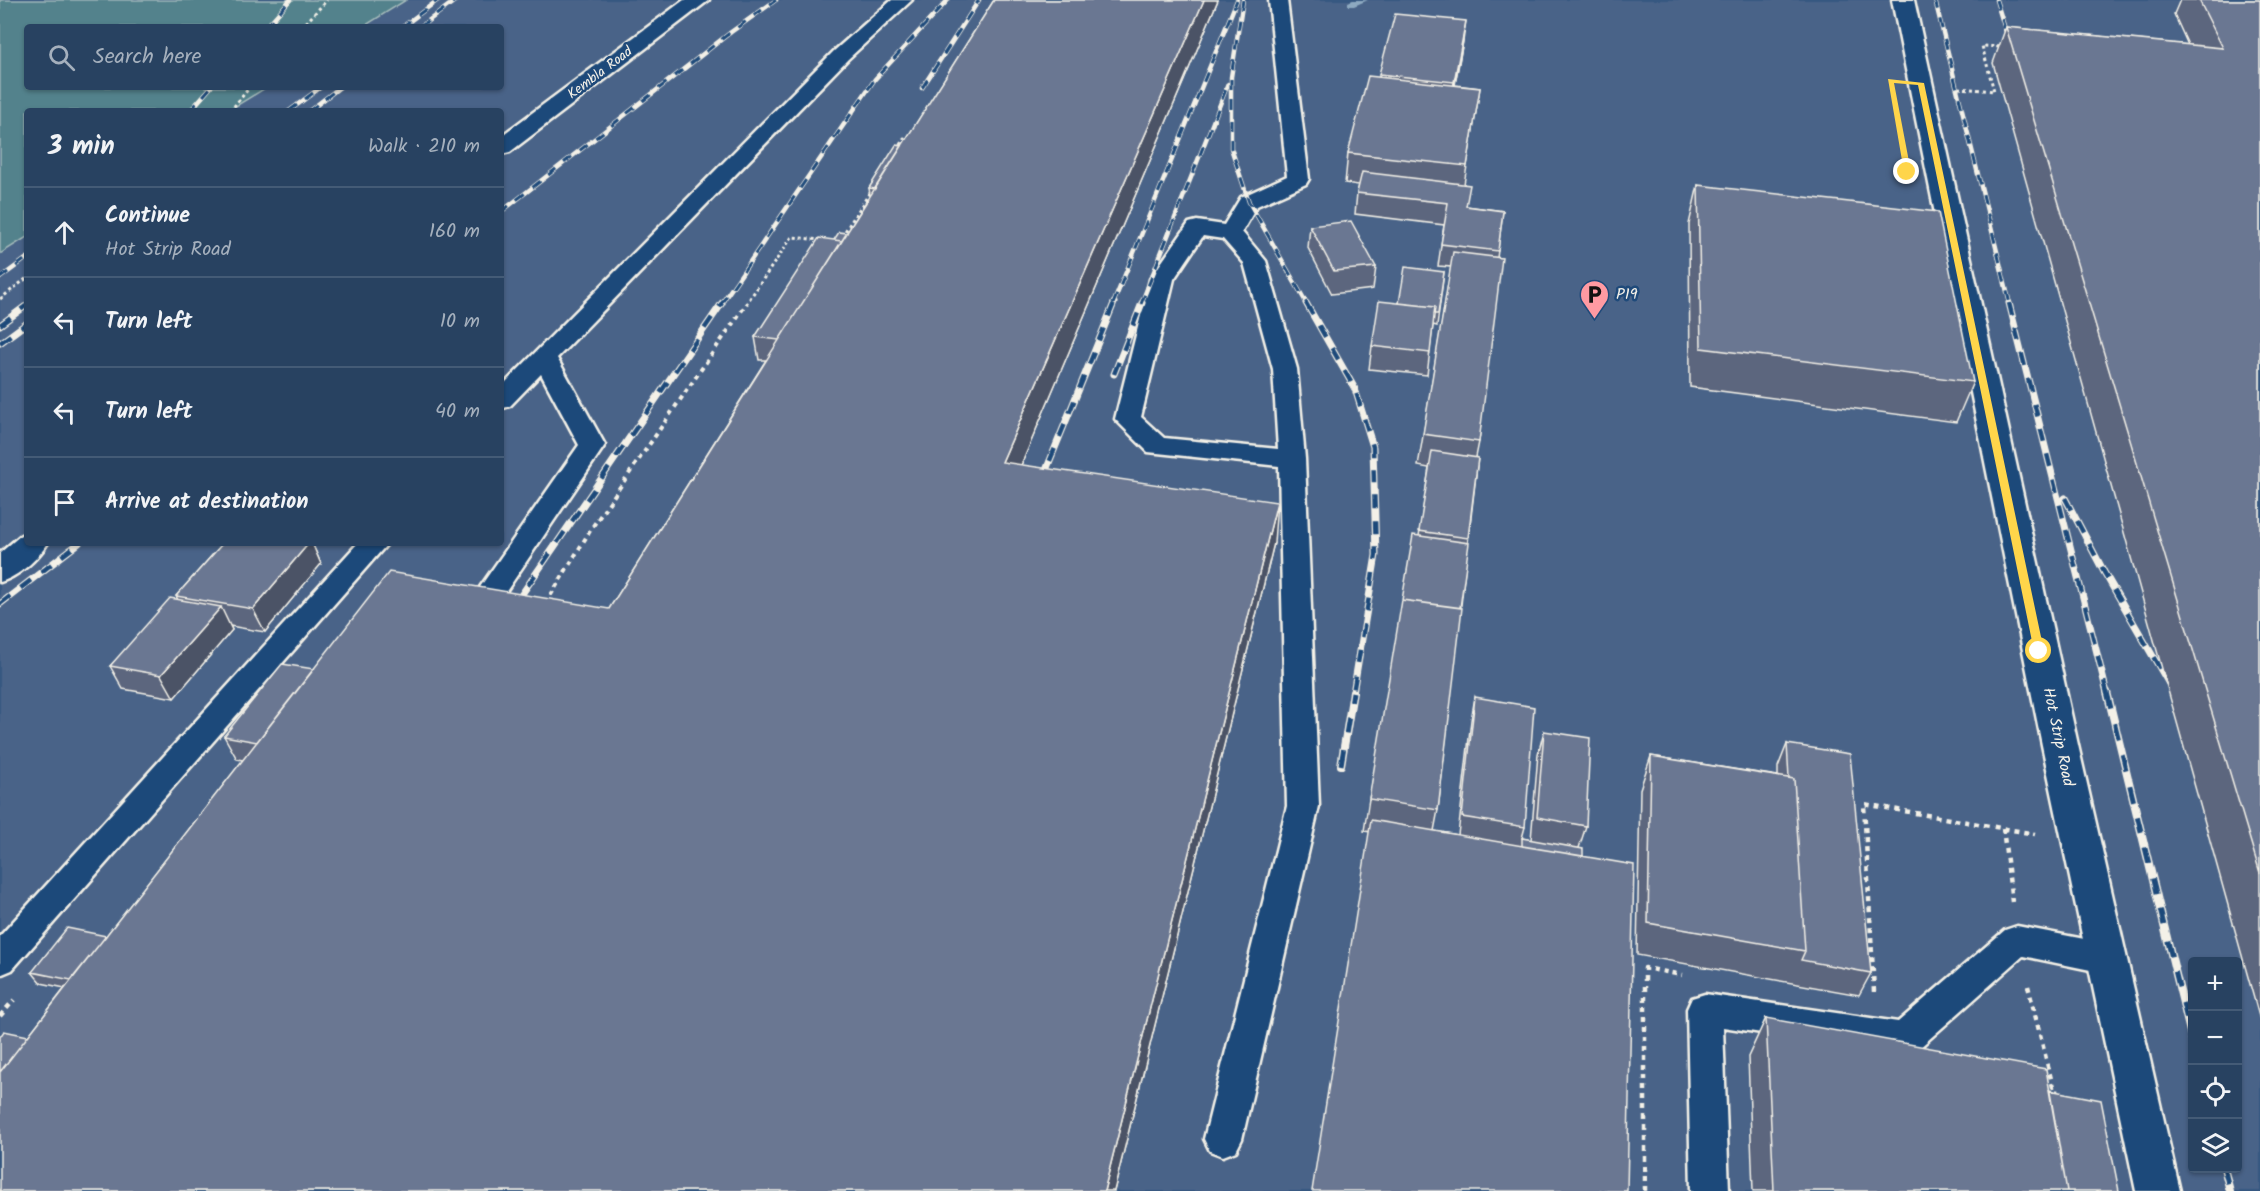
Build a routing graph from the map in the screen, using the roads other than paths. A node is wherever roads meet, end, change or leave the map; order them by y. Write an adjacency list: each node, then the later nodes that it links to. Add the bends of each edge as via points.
1 (698, 0): 5 (street, Kembla Road)
2 (903, 0): 7 (lane, via 841,55)
3 (1278, 0): 6 (lane, via 1298,179 1249,202)
4 (1903, 0): 14 (street, Hot Strip Road)
5 (504, 145)
6 (1230, 233): 9 (lane, via 1255,261 1285,369); 9 (lane, via 1197,228 1162,279 1128,419 1157,446)
7 (544, 356): 8 (lane); 13 (lane, via 592,445)
8 (504, 398)
9 (1292, 459): 16 (lane, via 1304,806)
10 (29, 546): 12 (street)
11 (371, 546): 15 (lane)
12 (0, 571)
13 (470, 624)
14 (2105, 958): 17 (lane, via 2017,940 1904,1039 1705,1009); 18 (street, Hot Strip Road)
15 (0, 960)
16 (1223, 1139)
17 (1710, 1191)
18 (2158, 1191)

